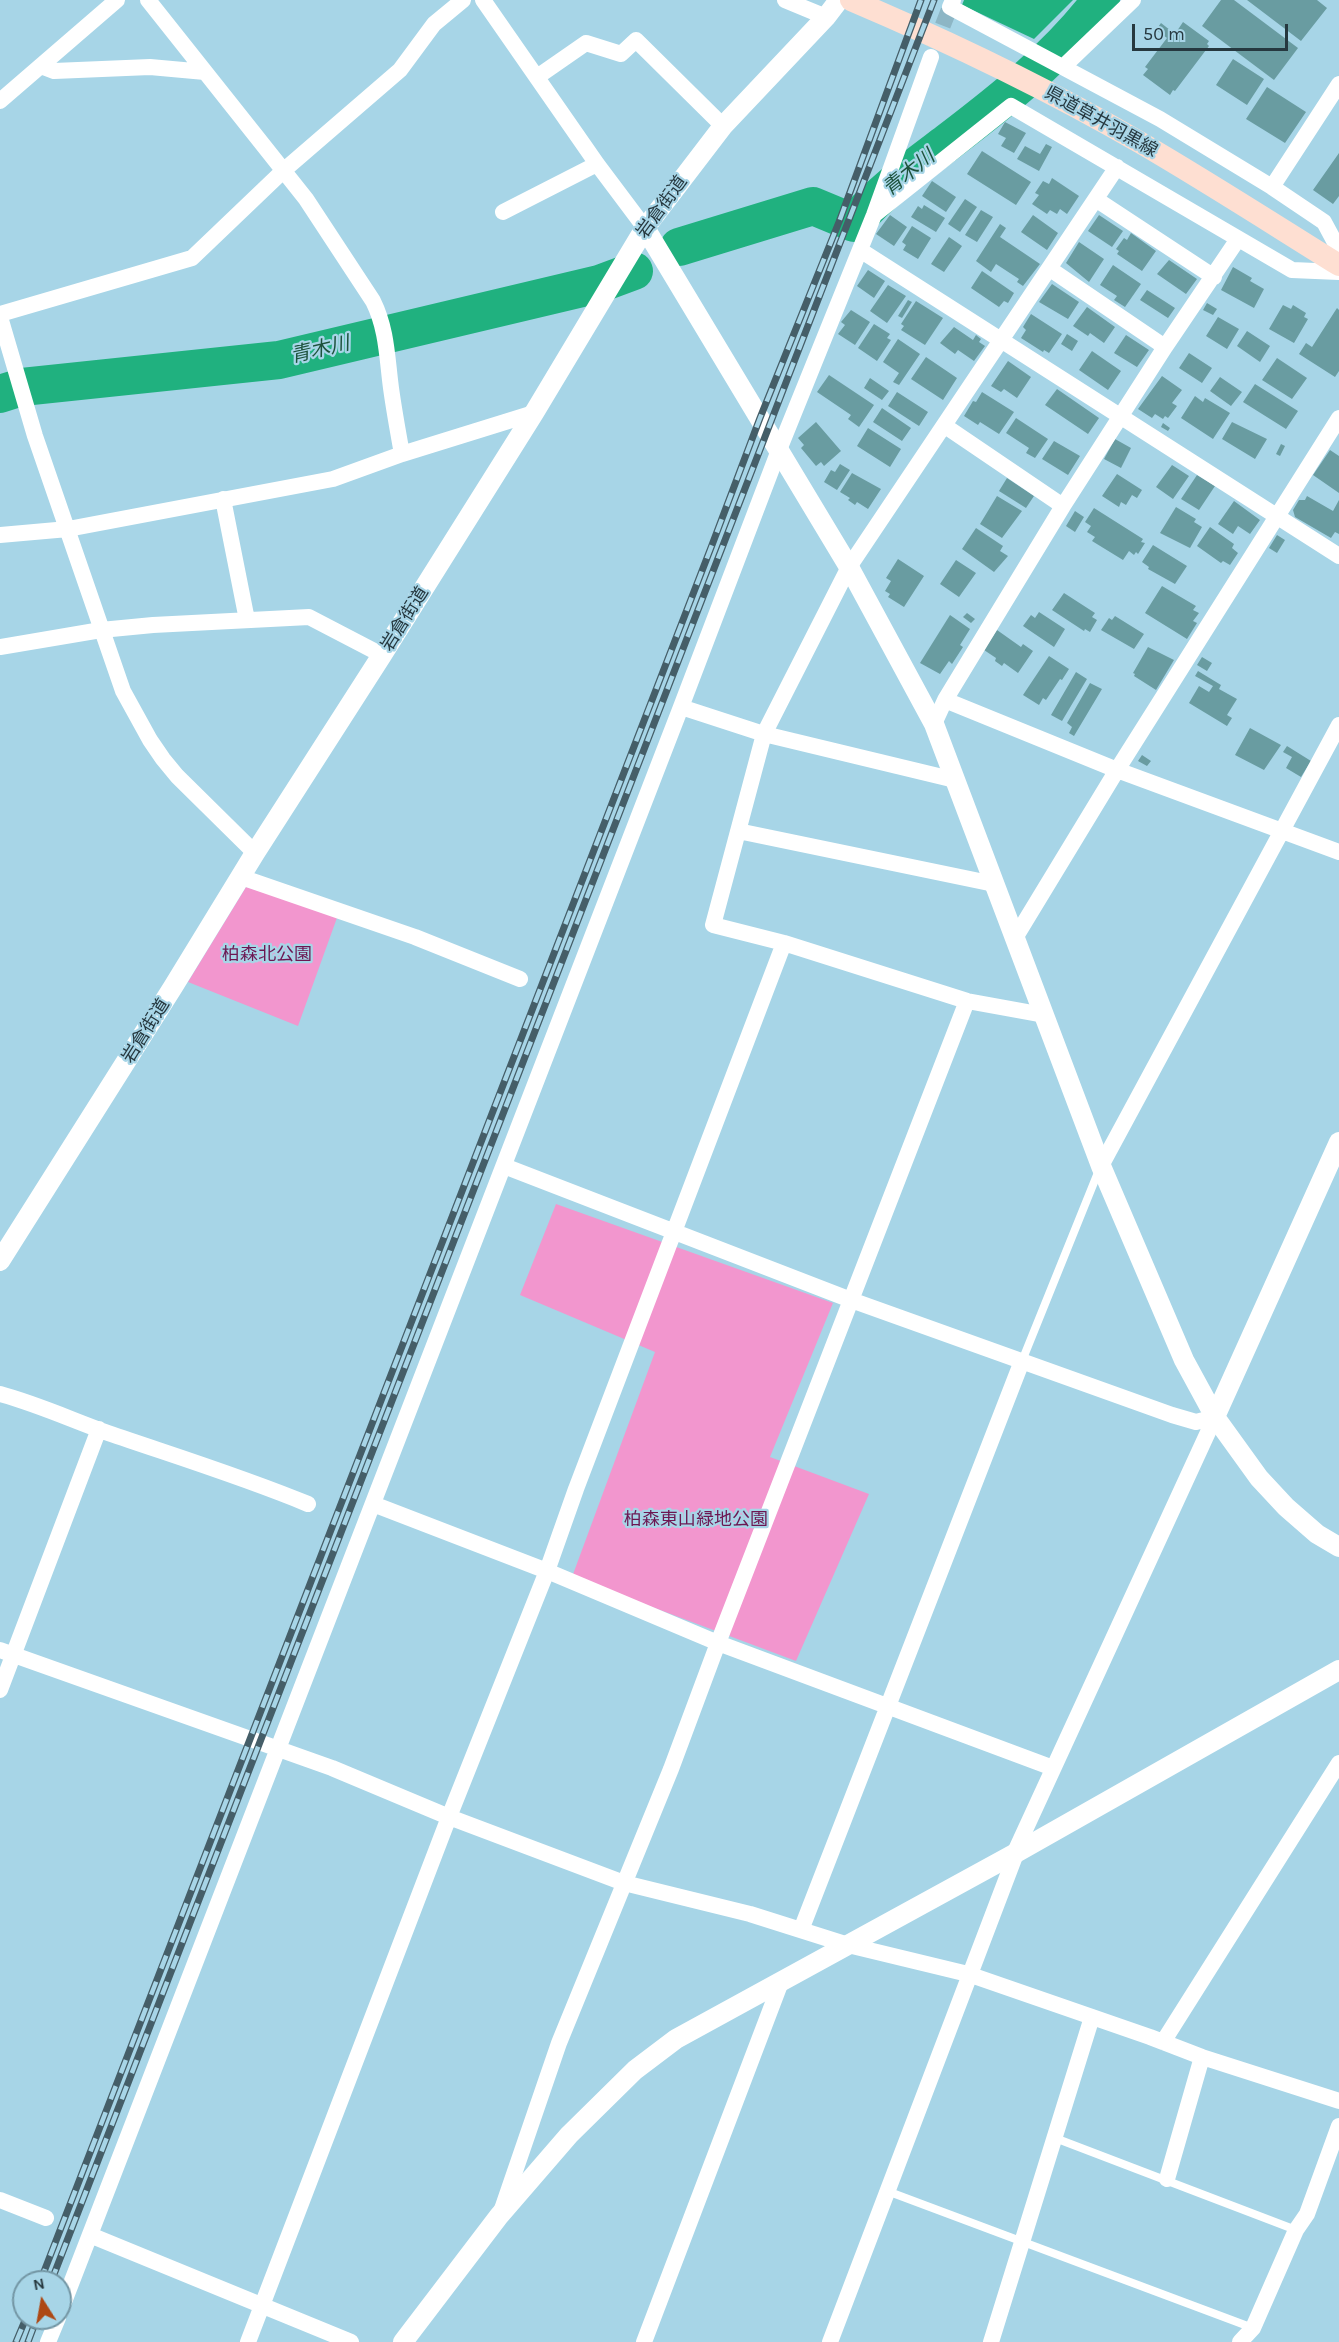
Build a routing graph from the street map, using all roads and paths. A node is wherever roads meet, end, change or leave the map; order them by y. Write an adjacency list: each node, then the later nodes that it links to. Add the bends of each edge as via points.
1 (117, 0): 12 (street)
2 (148, 0): 14 (street)
3 (463, 0): 21 (street, via 434,24 400,70)
4 (483, 0): 15 (street)
5 (785, 0): 10 (street)
6 (839, 0): 10 (street, 岩倉街道)
7 (851, 0): 30 (main road, 県道草井羽黒線, via 1051,94 1141,143)
8 (1133, 0): 13 (street)
9 (951, 3): 13 (street)
10 (826, 17): 18 (street, 岩倉街道)
11 (931, 57): 25 (street)
12 (41, 66): 14 (street, via 54,71 150,68); 17 (street)
13 (1063, 67): 22 (street, via 1160,119)
14 (205, 72): 21 (street)
15 (537, 77): 18 (street, via 586,43 621,54 636,40); 19 (street)
16 (1339, 84): 22 (street)
17 (0, 101)
18 (723, 126): 26 (street, 岩倉街道)
19 (597, 164): 24 (street); 26 (street)
20 (1117, 167): 23 (street); 25 (street, via 1011,106); 27 (street)
21 (283, 171): 34 (street, via 192,258); 42 (street, via 306,199 381,317)
22 (1272, 187): 29 (street, via 1324,222)
23 (1096, 200): 31 (street); 33 (street)
24 (503, 212)
25 (874, 215): 28 (street)
26 (645, 228): 37 (street, 岩倉街道); 41 (street)
27 (1238, 239): 32 (street, via 1292,270); 33 (street)
28 (860, 250): 35 (street); 41 (street)
29 (1339, 250)
30 (1339, 265)
31 (1050, 269): 35 (street); 36 (street)
32 (1339, 272)
33 (1214, 277): 36 (street)
34 (0, 315): 46 (street, via 35,436)
35 (1001, 341): 38 (street); 40 (street)
36 (1165, 347): 38 (street)
37 (534, 413): 42 (street); 53 (street, 岩倉街道)
38 (1120, 416): 44 (street); 45 (street)
39 (1339, 418): 45 (street)
40 (945, 426): 44 (street); 49 (street)
41 (779, 450): 49 (street); 55 (street)
42 (402, 454): 43 (street, via 333,479)
43 (224, 499): 46 (street); 50 (street)
44 (1063, 506): 54 (street)
45 (1278, 517): 48 (street); 59 (street)
46 (68, 529): 47 (street); 51 (street)
47 (0, 535)
48 (1339, 556)
49 (849, 567): 56 (street); 58 (street)
50 (247, 620): 51 (street); 53 (street, via 309,617)
51 (101, 630): 52 (street); 64 (street, via 123,692 150,740 177,776)
52 (0, 647)
53 (382, 655): 64 (street, 岩倉街道)
54 (945, 699): 56 (street); 59 (street)
55 (681, 707): 58 (street); 73 (street)
56 (934, 724): 60 (street)
57 (1339, 725): 62 (street)
58 (764, 734): 60 (street); 61 (street)
59 (1117, 770): 62 (street); 67 (street)
60 (955, 780): 66 (street)
61 (738, 831): 66 (street); 68 (street, via 713,925)
62 (1281, 831): 63 (street); 74 (street)
63 (1339, 852)
64 (255, 853): 65 (street, 岩倉街道)
65 (241, 877): 69 (street, via 415,937); 76 (street, 岩倉街道)
66 (994, 884): 67 (street)
67 (1015, 938): 71 (street)
68 (784, 943): 70 (street); 75 (street)
69 (520, 979)
70 (967, 1001): 71 (street); 77 (street)
71 (1044, 1015): 74 (street)
72 (1339, 1142): 80 (street)
73 (504, 1166): 75 (street); 83 (street)
74 (1101, 1166): 78 (lane); 80 (street, via 1184,1360)
75 (675, 1230): 77 (street); 85 (street)
76 (0, 1261)
77 (851, 1300): 78 (street); 86 (street)
78 (1022, 1361): 80 (street, via 1196,1422); 90 (street)
79 (0, 1394): 81 (street)
80 (1215, 1417): 84 (street, via 1259,1478 1286,1507); 93 (street)
81 (99, 1429): 82 (street); 87 (street)
82 (308, 1504)
83 (373, 1504): 85 (street); 91 (street)
84 (1339, 1547)
85 (547, 1571): 86 (street); 94 (street)
86 (718, 1643): 90 (street); 96 (street)
87 (7, 1653): 89 (street); 91 (street)
88 (1339, 1670): 95 (street)
89 (0, 1690)
90 (887, 1706): 93 (street); 97 (street)
91 (277, 1750): 94 (street, via 332,1768); 113 (street)
92 (1339, 1763): 102 (street)
93 (1053, 1768): 95 (street)
94 (449, 1817): 96 (street); 116 (street)
95 (1016, 1852): 98 (street); 99 (street)
96 (624, 1883): 97 (street); 110 (street, via 559,2043)
97 (801, 1930): 98 (street)
98 (848, 1945): 99 (street); 100 (street)
99 (969, 1974): 101 (street); 108 (street)
100 (781, 1982): 110 (street, via 676,2039 635,2070 569,2135); 121 (street)
101 (1092, 2017): 102 (street); 106 (street)
102 (1163, 2042): 103 (street)
103 (1202, 2057): 104 (street); 107 (street)
104 (1339, 2101)
105 (1339, 2126): 112 (street, via 1306,2214)
106 (1055, 2138): 107 (lane); 114 (street)
107 (1167, 2179): 112 (lane)
108 (887, 2191): 114 (lane); 122 (street)
109 (0, 2200): 111 (street)
110 (499, 2216): 120 (street)
111 (46, 2218)
112 (1296, 2230): 117 (street)
113 (90, 2235): 115 (street); 116 (street)
114 (1022, 2241): 117 (lane); 123 (street)
115 (72, 2281)
116 (262, 2307): 118 (street); 119 (street)
117 (1252, 2328): 124 (street)
118 (248, 2342)
119 (351, 2342)
120 (403, 2342)
121 (644, 2342)
122 (830, 2342)
123 (991, 2342)
124 (1240, 2342)

